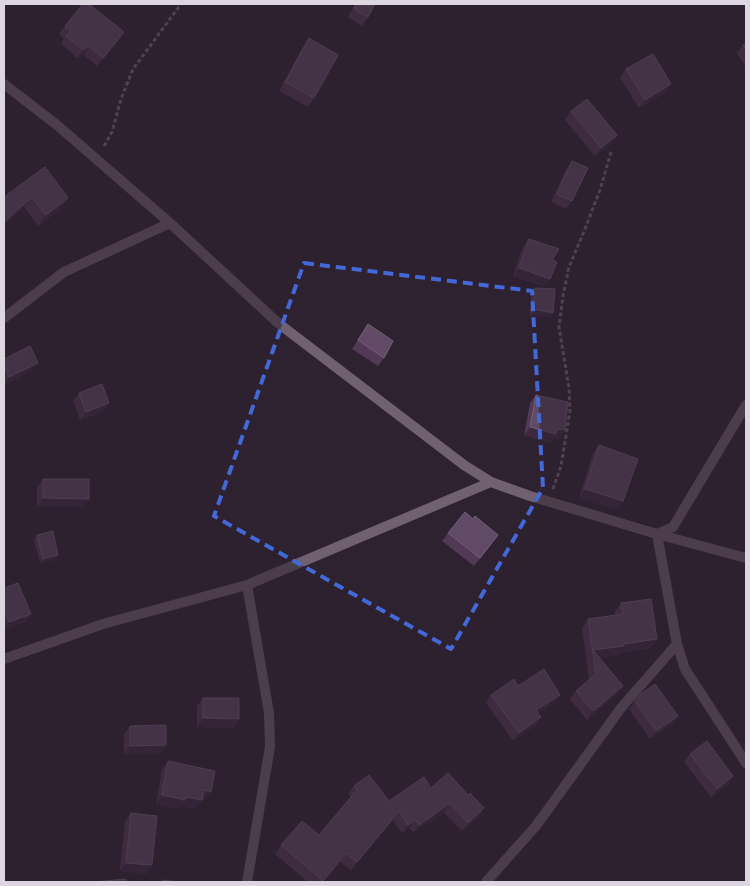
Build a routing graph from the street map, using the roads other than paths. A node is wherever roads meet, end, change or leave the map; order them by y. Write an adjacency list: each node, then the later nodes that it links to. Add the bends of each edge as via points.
1 (4, 84): 2 (street, via 57,125)
2 (170, 223): 3 (street, via 64,272); 5 (street, via 278,322 464,465)
3 (4, 318)
4 (746, 405): 6 (street, via 673,527)
5 (491, 482): 6 (street); 8 (street)
6 (657, 534): 7 (street); 9 (street)
7 (746, 558)
8 (247, 585): 10 (street, via 103,624); 12 (street, via 269,713 270,747)
9 (677, 644): 11 (street, via 685,669); 13 (street, via 621,708 536,826)
10 (4, 659)
11 (746, 763)
12 (247, 882)
13 (486, 882)

